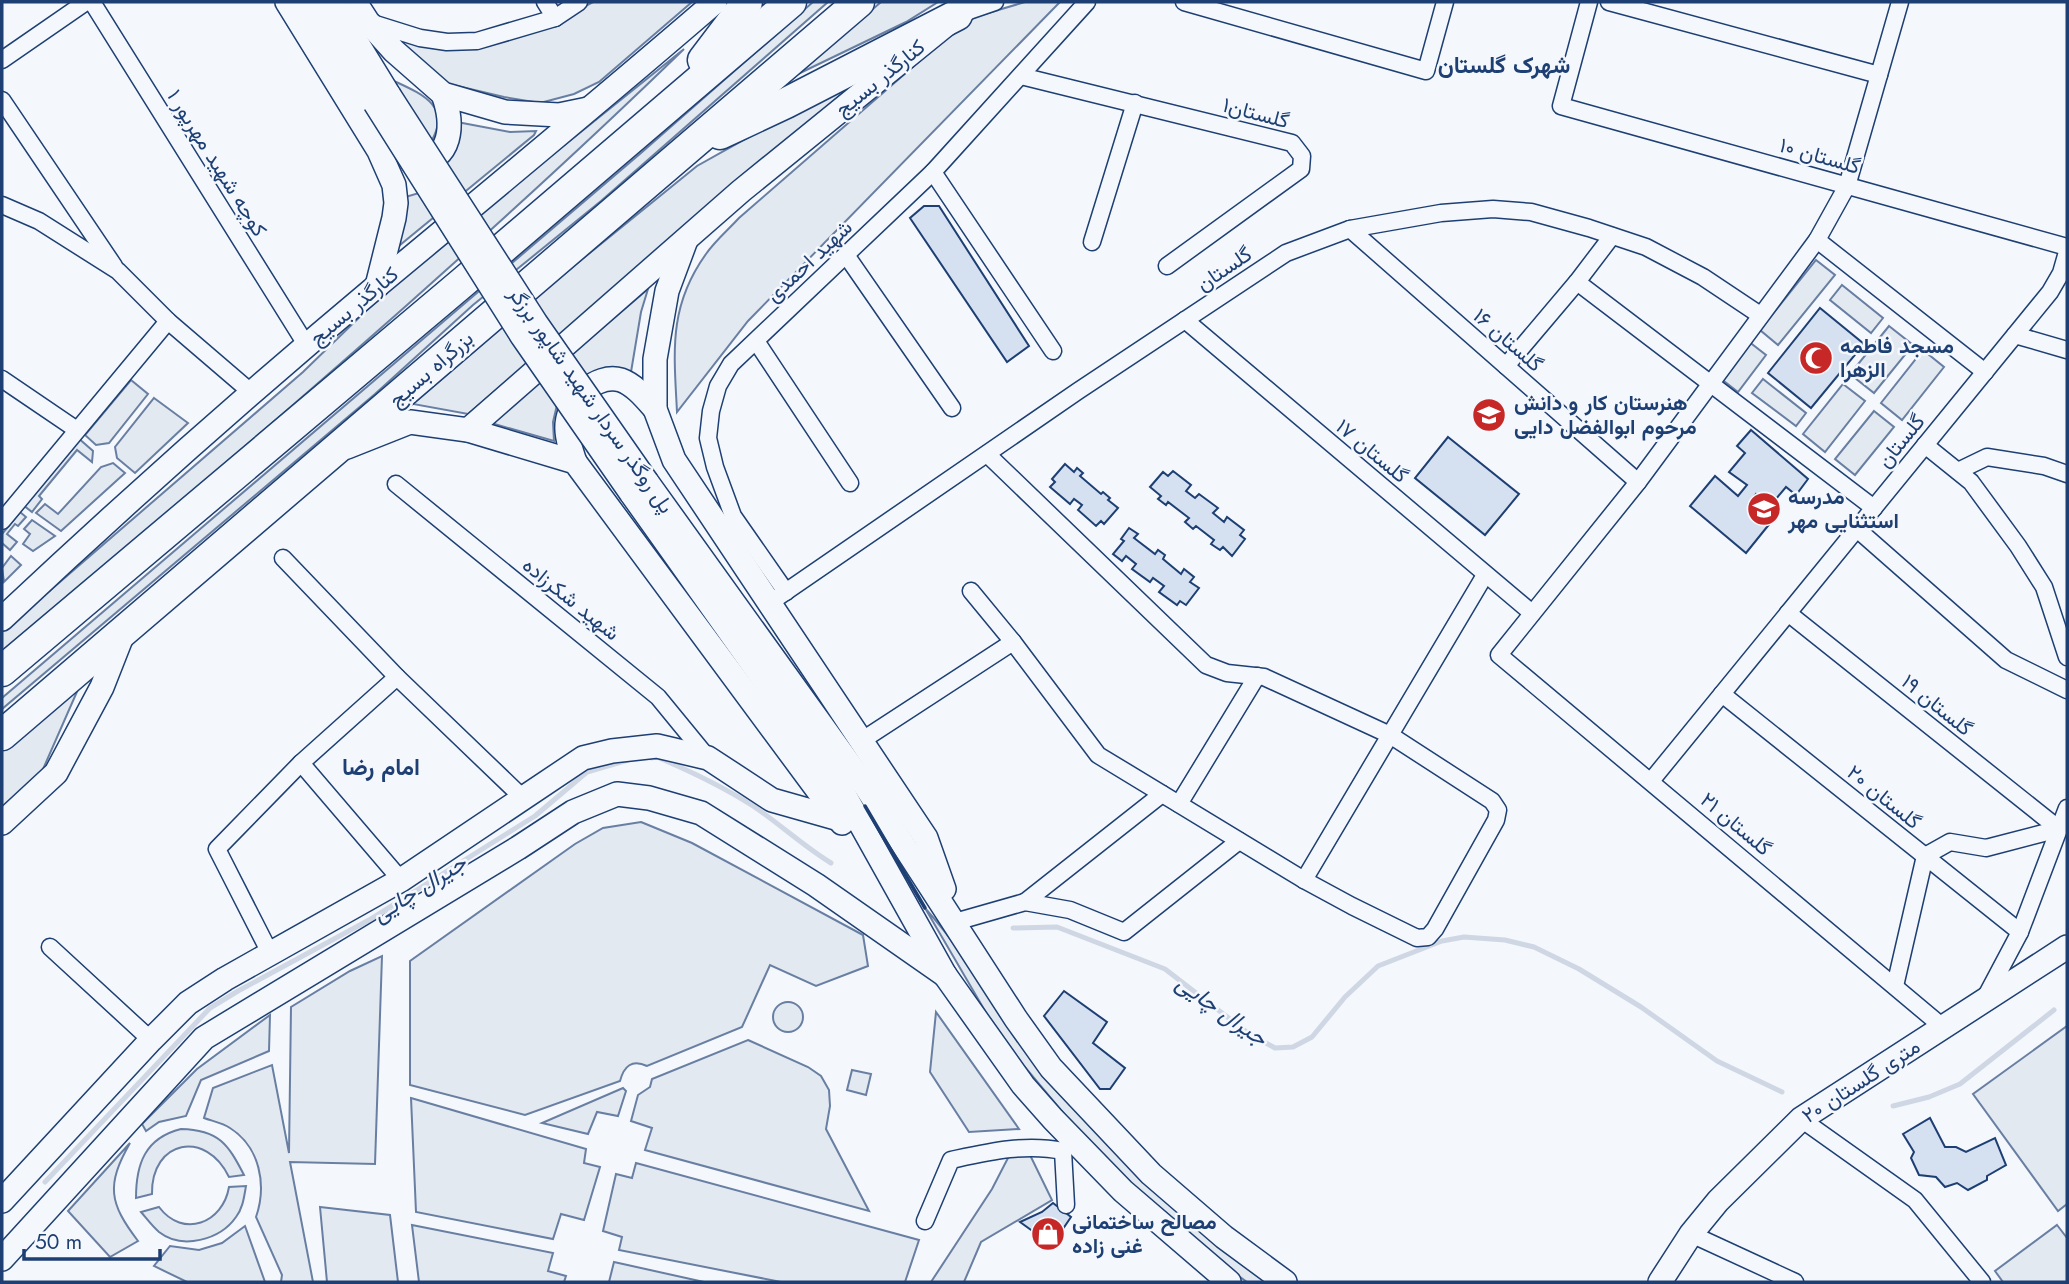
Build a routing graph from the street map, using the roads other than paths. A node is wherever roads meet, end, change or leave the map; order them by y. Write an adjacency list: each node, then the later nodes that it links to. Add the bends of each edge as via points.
1 (89, 2): 22 (street); 53 (street, کوچه شهید مهرپور ۱)
2 (287, 2): 31 (main road)
3 (311, 2): 26 (main road, پل روگذر سردار شهید شاپور برزگر)
4 (332, 2): 26 (main road, پل روگذر سردار شهید شاپور برزگر)
5 (355, 2): 21 (main road)
6 (545, 2): 20 (street)
7 (579, 2): 20 (street)
8 (715, 2): 29 (main road, کنارگذر بسیج)
9 (747, 2): 30 (highway)
10 (791, 2): 30 (highway)
11 (859, 2): 32 (highway, بزرگراه بسیج)
12 (995, 2): 19 (street)
13 (1087, 2): 24 (street, شهید احمدی)
14 (1184, 2): 15 (street, via 1426,71)
15 (1445, 2)
16 (1589, 2): 34 (street, گلستان ۱۰, via 1561,106)
17 (1609, 2): 23 (street)
18 (1900, 2): 23 (street)
19 (965, 9): 32 (highway); 38 (main road, کنارگذر بسیج)
20 (555, 18): 21 (street, via 477,41 446,42)
21 (368, 22): 25 (main road)
22 (2, 60)
23 (1879, 75): 34 (street)
24 (1021, 76): 28 (street, گلستان۱); 33 (street, شهید احمدی)
25 (443, 94): 29 (main road, via 526,114 559,115); 31 (main road, via 449,134 438,156 415,164 399,162)
26 (382, 99): 74 (main road, پل روگذر سردار شهید شاپور برزگر, bridge, via 536,323)
27 (2, 100): 45 (street)
28 (1135, 103): 40 (street); 44 (street, گلستان۱, via 1292,144 1302,156 1301,169)
29 (594, 107): 47 (main road, کنارگذر بسیج)
30 (666, 108): 88 (highway)
31 (379, 151): 47 (main road, via 394,185 396,203)
32 (685, 151): 66 (highway, بزرگراه بسیج)
33 (933, 172): 43 (street, شهید احمدی); 55 (street)
34 (1847, 186): 39 (street); 41 (street, گلستان ۱۰)
35 (2, 205): 45 (street, via 39,221)
36 (1350, 229): 37 (street, گلستان, via 1493,209 1531,212); 49 (street, گلستان, via 1286,253); 56 (street, گلستان ۱۶)
37 (1612, 236): 46 (street); 48 (street, گلستان, via 1646,247 1703,277)
38 (686, 240): 62 (main road, via 659,324 654,359); 64 (main road, کنارگذر بسیج)
39 (1817, 240): 48 (street); 57 (street)
40 (1092, 242)
41 (2067, 247)
42 (2067, 252): 51 (street, گلستان, via 2050,292)
43 (846, 255): 52 (street, شهید احمدی); 61 (street)
44 (1167, 265)
45 (118, 271): 50 (street)
46 (1577, 282): 56 (street); 59 (street)
47 (377, 286): 53 (main road, کنارگذر بسیج)
48 (1760, 315): 59 (street)
49 (1185, 320): 67 (street, گلستان); 79 (street, گلستان ۱۷)
50 (168, 321): 60 (street); 63 (street)
51 (2015, 335): 54 (street); 57 (street, گلستان)
52 (755, 341): 72 (street); 81 (street, شهید احمدی, via 731,364 718,386 708,438 733,516)
53 (307, 346): 60 (main road, کنارگذر بسیج)
54 (2067, 350)
55 (1053, 351)
56 (1506, 366): 71 (street, گلستان ۱۶)
57 (1985, 372): 65 (street, گلستان)
58 (2, 379): 63 (street)
59 (1710, 382): 71 (street); 75 (street)
60 (252, 393): 82 (main road, کنارگذر بسیج)
61 (952, 408)
62 (656, 409): 68 (main road, via 621,380 590,386 575,403 567,424); 81 (main road, via 674,460)
63 (77, 430): 76 (street)
64 (468, 430): 66 (main road, via 410,422); 68 (main road)
65 (1925, 444): 69 (street); 75 (street, گلستان)
66 (333, 452): 85 (highway, بزرگراه بسیج)
67 (987, 454): 81 (street, گلستان); 89 (street, via 1206,664 1227,673)
68 (575, 462): 103 (main road)
69 (1958, 471): 70 (street, via 1987,457); 87 (street, via 2018,546 2043,587)
70 (2067, 474)
71 (1639, 482): 83 (street)
72 (850, 483)
73 (396, 484): 96 (street, شهید شکرزاده, via 658,697)
74 (639, 487): 111 (main road, پل روگذر سردار شهید شاپور برزگر, via 840,787); 112 (main road, پل روگذر سردار شهید شاپور برزگر, via 866,787)
75 (1874, 508): 77 (street, گلستان)
76 (2, 521)
77 (1857, 529): 84 (street, گلستان); 91 (street, via 2007,660)
78 (283, 558): 90 (street)
79 (1485, 575): 83 (street, گلستان ۱۷); 94 (street)
80 (971, 591): 86 (street)
81 (777, 598): 95 (main road)
82 (5, 611)
83 (1532, 613): 98 (street, گلستان ۲۱, via 1499,655)
84 (1788, 613): 92 (street, گلستان); 105 (street, گلستان ۱۹)
85 (126, 628): 93 (highway, بزرگراه بسیج); 104 (main road, via 102,687 56,774)
86 (1013, 642): 95 (street); 99 (street, via 1098,755)
87 (2066, 649)
88 (2, 671)
89 (1257, 676): 94 (street); 101 (street)
90 (397, 677): 97 (street); 100 (street)
91 (2067, 690)
92 (1722, 694): 98 (street, گلستان); 107 (street, گلستان ۲۰)
93 (2, 735)
94 (1390, 735): 109 (street); 109 (street, via 1492,801 1498,810 1435,929 1428,937 1417,938)
95 (861, 741): 112 (main road, via 926,838)
96 (708, 758): 100 (main road, via 657,746 612,751 583,758); 103 (main road, via 772,800)
97 (301, 763): 108 (street); 116 (street, via 216,849)
98 (1651, 780): 118 (street, گلستان ۲۱)
99 (1162, 794): 101 (street); 110 (street)
100 (523, 798): 108 (main road)
101 (1179, 804): 106 (street)
102 (2067, 808): 105 (street)
103 (839, 819): 111 (main road)
104 (2, 823)
105 (2059, 829): 107 (street, via 1986,848 1950,842); 113 (street)
106 (1239, 841): 109 (street); 110 (street, via 1124,932 1070,910)
107 (1925, 856): 113 (street, گلستان ۲۰); 118 (street)
108 (401, 880): 116 (main road)
109 (1304, 880)
110 (1025, 902): 112 (street)
111 (906, 906): 117 (main road)
112 (955, 922): 131 (main road, via 1051,1068 1092,1113 1184,1204)
113 (2020, 932): 119 (street)
114 (50, 947): 121 (street)
115 (2067, 947): 119 (main road, ۲۰ متری گلستان)
116 (271, 953): 121 (main road, via 188,1003)
117 (944, 975): 123 (main road); 126 (main road, via 816,885 701,813 617,794 573,812 204,1038)
118 (1895, 986): 120 (street, گلستان ۲۱)
119 (1982, 1003): 120 (main road, ۲۰ متری گلستان)
120 (1944, 1028): 122 (main road, ۲۰ متری گلستان)
121 (151, 1040): 124 (main road)
122 (1801, 1119): 128 (main road, ۲۰ متری گلستان); 134 (street, via 1915,1200)
123 (1068, 1145): 125 (street); 127 (street, via 1000,1149 951,1160); 130 (main road)
124 (4, 1192): 126 (main road)
125 (1066, 1205)
126 (38, 1219): 129 (main road)
127 (925, 1221)
128 (1691, 1234): 132 (main road, ۲۰ متری گلستان); 133 (street)
129 (2, 1259)
130 (1229, 1282)
131 (1285, 1282)
132 (1660, 1282)
133 (1795, 1282)
134 (1982, 1282)

